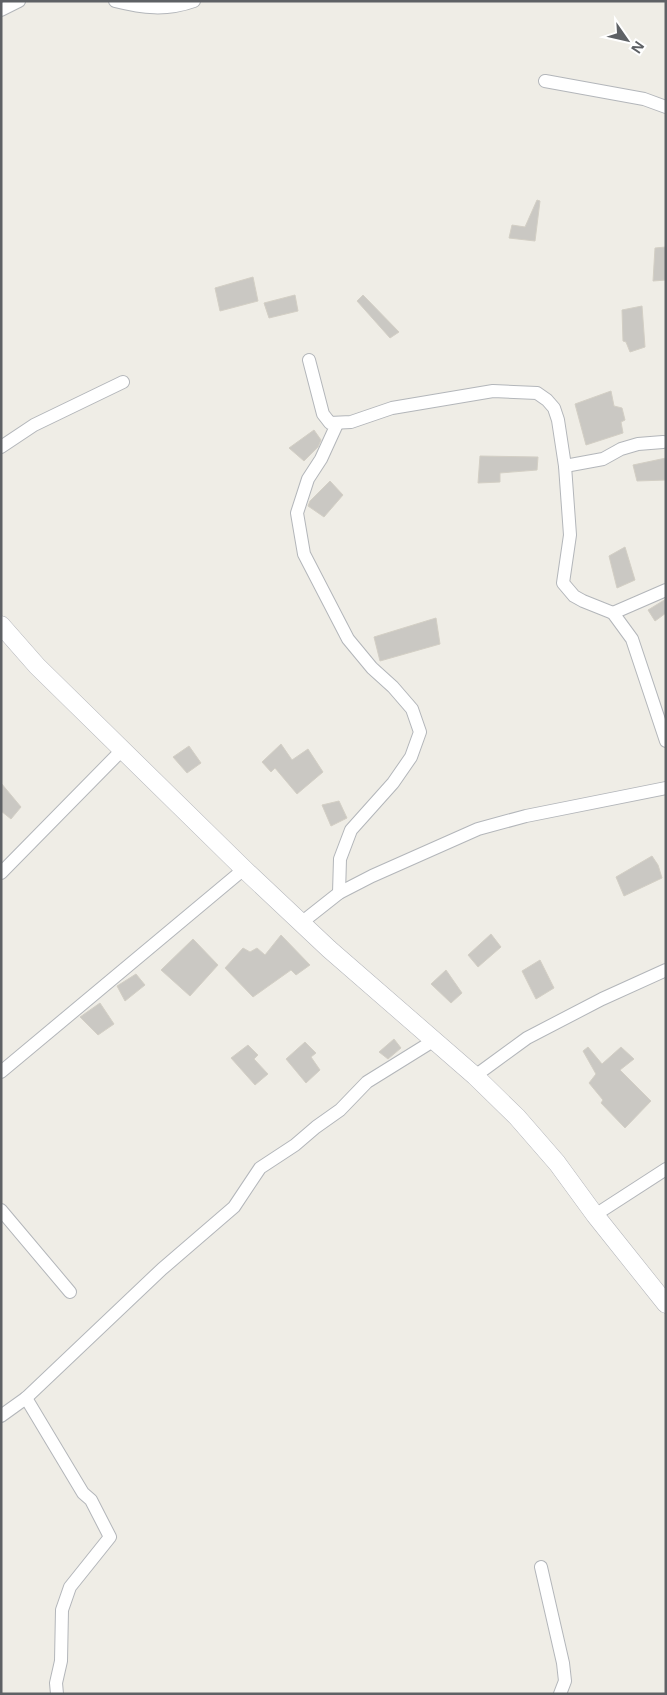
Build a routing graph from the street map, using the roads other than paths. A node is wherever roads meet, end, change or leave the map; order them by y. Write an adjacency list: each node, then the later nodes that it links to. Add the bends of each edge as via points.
1 (19, 1): 5 (street)
2 (115, 1): 4 (street)
3 (194, 1): 4 (street, via 177,7)
4 (141, 5)
5 (1, 10)
6 (545, 81): 7 (street, via 644,99)
7 (666, 107)
8 (309, 360): 10 (street, via 323,414 330,423)
9 (123, 382): 12 (street, via 34,425)
10 (337, 424): 13 (street, via 392,408 493,392 537,393 554,408); 22 (street, via 308,479 297,513 304,554 348,639 412,709 420,732 411,757 351,830 340,859)
11 (663, 442): 13 (street, via 638,444 603,459)
12 (1, 446)
13 (566, 466): 15 (street, via 570,535 563,583 582,601)
14 (666, 590): 15 (street)
15 (613, 614): 17 (street, via 632,639)
16 (1, 625): 18 (main road)
17 (666, 741)
18 (122, 750): 20 (main road); 21 (street)
19 (666, 788): 22 (street, via 478,829)
20 (244, 869): 23 (main road); 26 (street)
21 (1, 873)
22 (339, 893): 23 (street)
23 (301, 923): 25 (main road)
24 (666, 970): 27 (street, via 602,998 527,1038)
25 (433, 1040): 27 (main road); 33 (street, via 367,1082 340,1110 260,1168 234,1207 162,1269)
26 (4, 1064)
27 (475, 1076): 30 (main road, via 542,1143)
28 (666, 1170): 30 (street)
29 (1, 1210): 31 (street)
30 (595, 1215): 32 (main road)
31 (70, 1292)
32 (666, 1304)
33 (26, 1398): 34 (street); 36 (street, via 83,1493 91,1500 110,1537 70,1587 62,1610)
34 (1, 1416)
35 (540, 1567): 37 (street, via 563,1663 565,1681)
36 (57, 1694)
37 (560, 1694)

